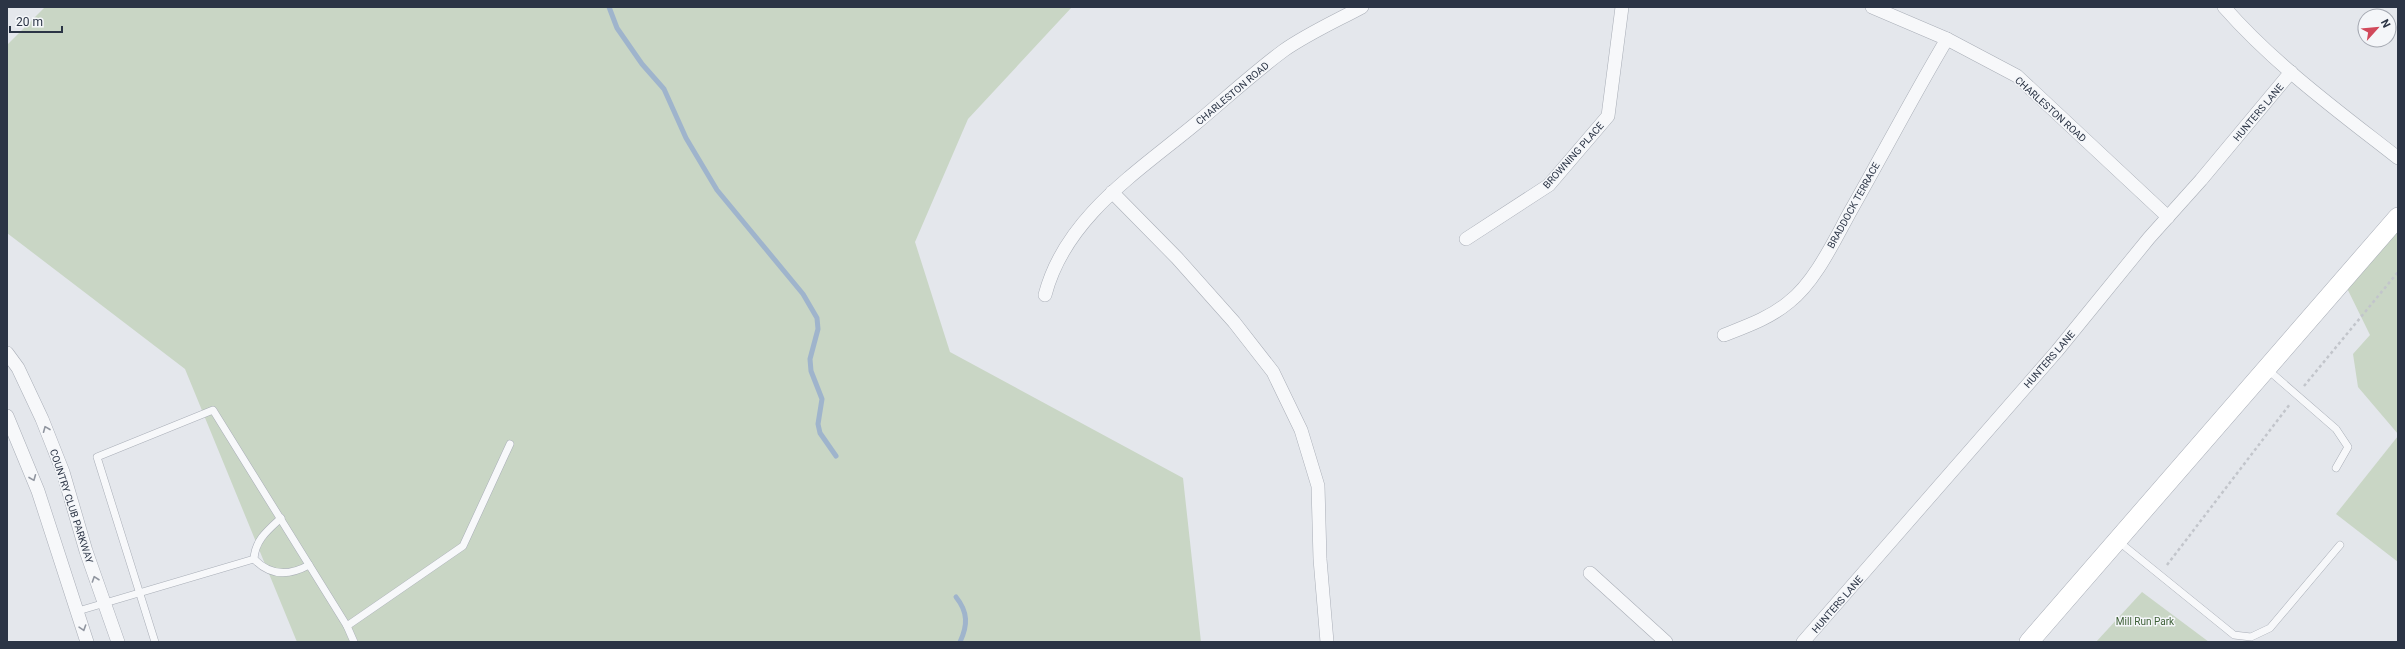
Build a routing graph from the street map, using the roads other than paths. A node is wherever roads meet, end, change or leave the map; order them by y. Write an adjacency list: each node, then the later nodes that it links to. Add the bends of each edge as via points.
1 (1362, 7): 8 (street, CHARLESTON ROAD, via 1283,51)
2 (1622, 7): 11 (street, BROWNING PLACE, via 1608,116 1549,185)
3 (1872, 7): 5 (street, CHARLESTON ROAD)
4 (2224, 7): 6 (street)
5 (1946, 39): 9 (street, CHARLESTON ROAD, via 2017,76); 13 (street, BRADDOCK TERRACE, via 1834,242 1807,282 1790,302 1772,314)
6 (2291, 72): 7 (street); 9 (street, HUNTERS LANE)
7 (2398, 158)
8 (1112, 192): 12 (street, CHARLESTON ROAD, via 1068,241 1052,272); 33 (street, via 1177,258 1234,322 1273,372 1301,430 1318,486 1320,559)
9 (2168, 217): 35 (street, HUNTERS LANE, via 2057,351)
10 (2398, 217): 15 (main road)
11 (1466, 240)
12 (1046, 295)
13 (1724, 335)
14 (7, 353): 26 (street, COUNTRY CLUB PARKWAY, one-way to 14, via 63,472 42,419 18,368)
15 (2266, 368): 18 (lane, via 2336,429 2348,447); 20 (main road)
16 (7, 416): 27 (street, one-way to 27, via 38,491)
17 (510, 444): 28 (lane, via 463,546)
18 (2336, 468)
19 (281, 518): 22 (lane, via 255,547); 23 (lane); 25 (lane, via 213,410 97,457)
20 (2117, 540): 21 (lane, via 2234,635 2251,637 2270,628); 36 (main road)
21 (2340, 544)
22 (254, 559): 23 (lane, via 260,566 279,574 298,571); 25 (lane)
23 (309, 565): 28 (lane)
24 (1590, 573): 34 (street)
25 (138, 594): 26 (lane); 31 (lane)
26 (103, 602): 27 (lane); 30 (street, COUNTRY CLUB PARKWAY)
27 (78, 611): 29 (street, one-way to 29)
28 (347, 626): 32 (lane)
29 (87, 642)
30 (118, 642)
31 (155, 642)
32 (354, 642)
33 (1327, 642)
34 (1666, 642)
35 (1803, 642)
36 (2030, 642)

